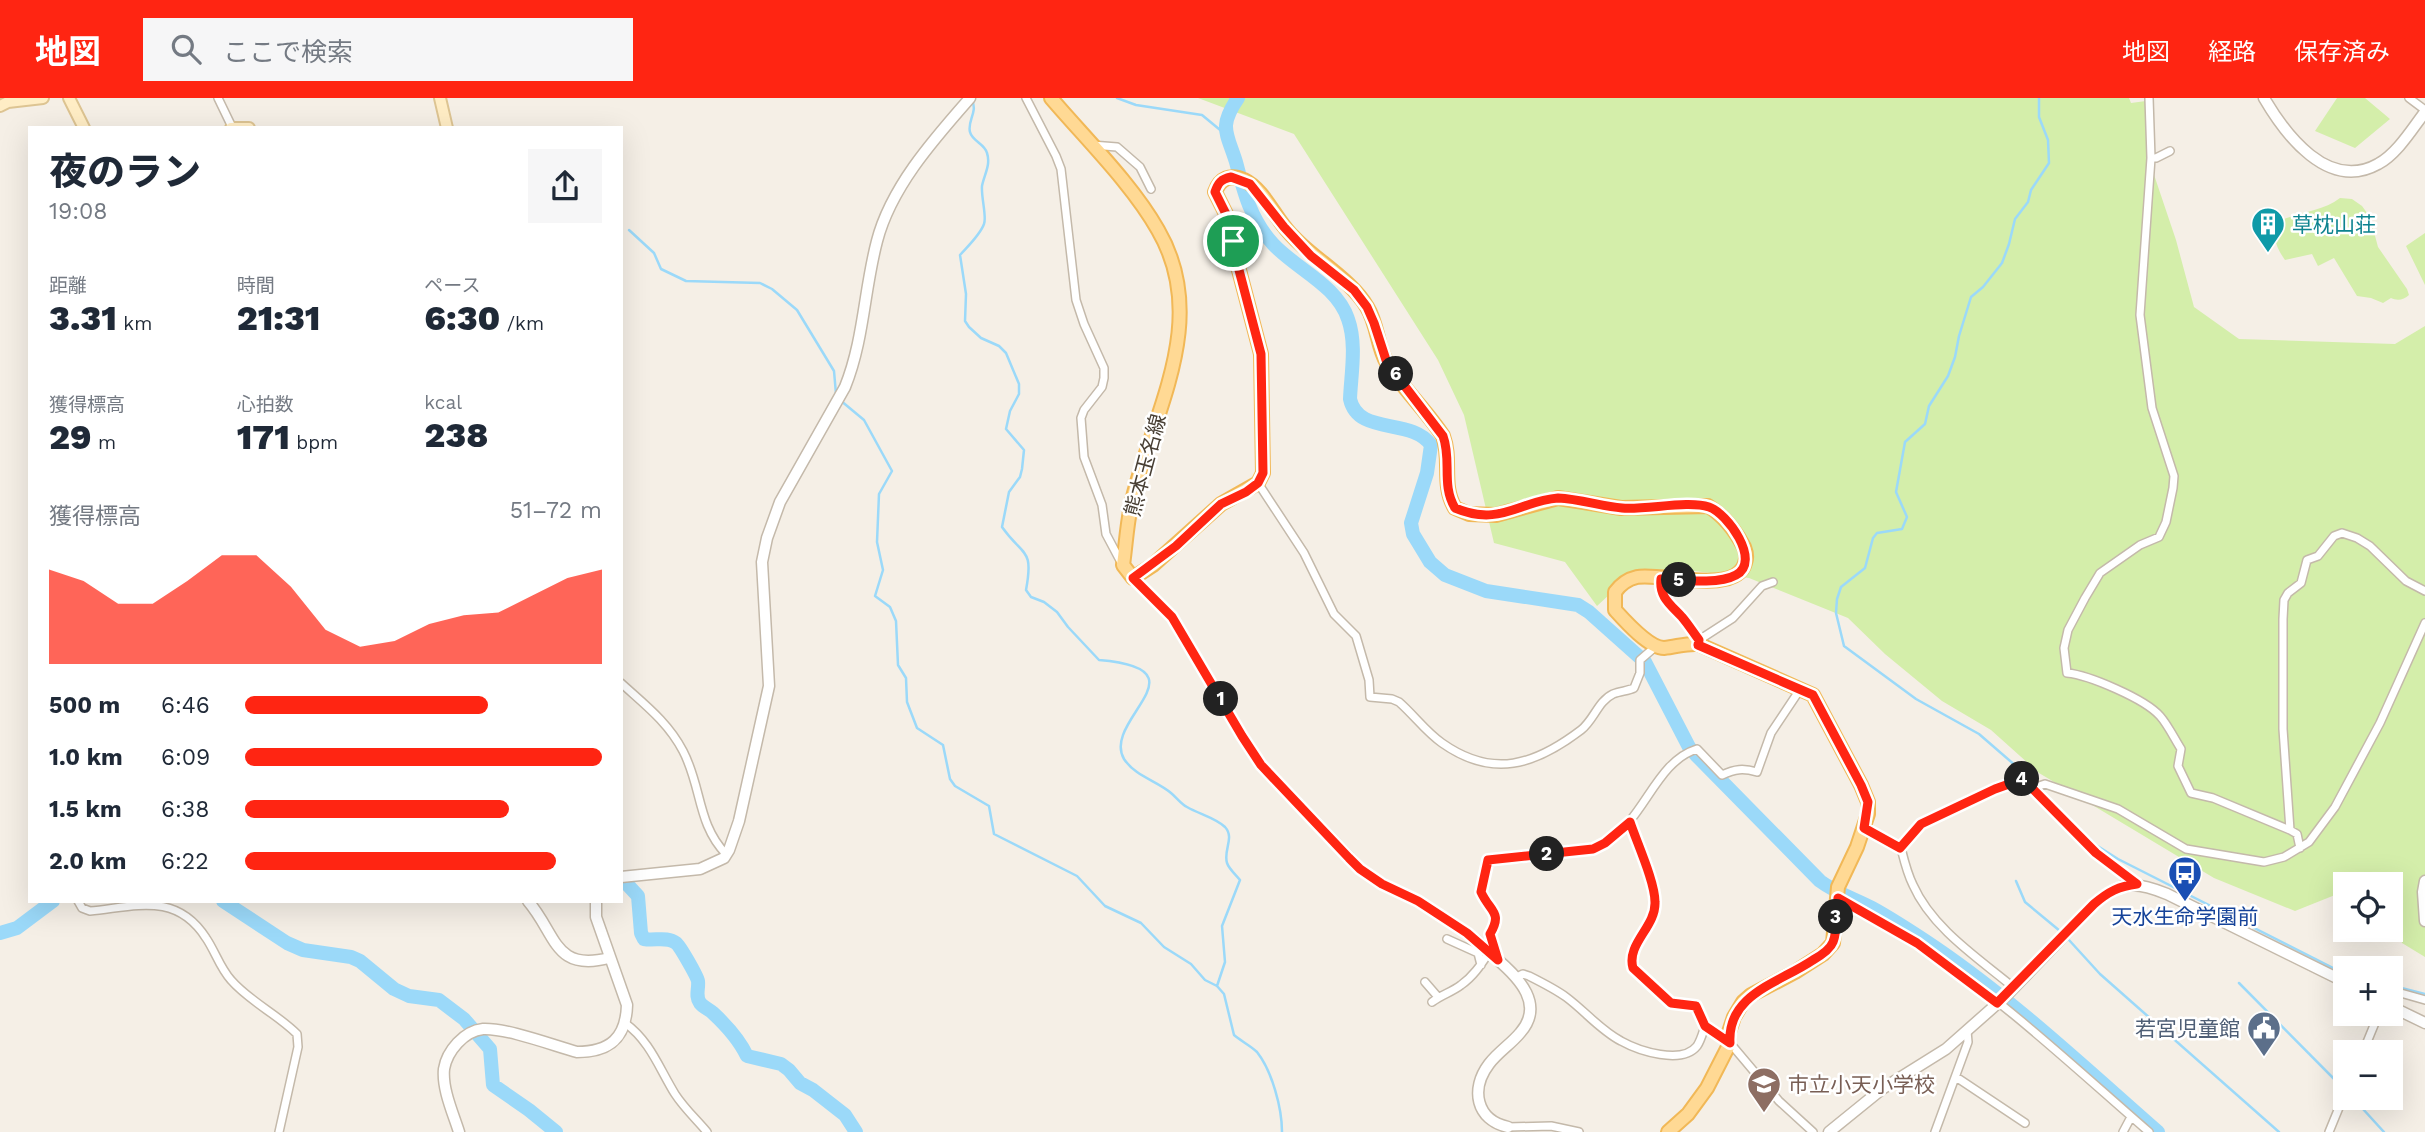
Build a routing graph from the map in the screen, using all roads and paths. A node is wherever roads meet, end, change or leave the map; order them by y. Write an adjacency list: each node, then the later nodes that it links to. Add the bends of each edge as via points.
1 (43, 98): 11 (main road)
2 (69, 98): 13 (main road)
3 (218, 98): 14 (street)
4 (440, 98): 15 (main road)
5 (1026, 98): 21 (street, via 1061,169 1076,300 1104,368 1102,387 1080,423 1084,457 1102,505 1106,534)
6 (1051, 98): 16 (main road, 熊本玉名線)
7 (2149, 98): 18 (street)
8 (2264, 98): 12 (street, via 2297,145 2328,166 2344,170 2377,165)
9 (2409, 98): 12 (street)
10 (967, 101): 37 (street, via 925,151 883,221 861,334 845,387 780,502 767,538 762,562 769,687 739,821)
11 (0, 106)
12 (2425, 111)
13 (83, 126)
14 (230, 126)
15 (447, 126)
16 (1091, 145): 19 (street, via 1116,147 1140,167); 21 (main road, 熊本玉名線, via 1160,232 1180,295 1176,358 1131,502)
17 (2171, 151): 18 (street)
18 (2151, 158): 34 (street, via 2140,315 2152,408 2174,475 2173,488 2159,537 2099,573 2085,597 2068,630 2064,648 2067,673 2096,680 2144,702 2160,716 2181,749 2178,766 2191,793)
19 (1152, 189)
20 (1258, 483): 22 (main road, via 1221,504); 23 (main road, via 1263,473 1261,354 1234,251 1233,228 1215,192 1224,178 1240,179 1260,195 1311,256 1354,290 1367,307 1387,363 1443,436 1447,489 1455,508 1469,514 1496,514 1558,498 1621,508 1708,506 1727,522 1746,550 1745,565 1736,575 1704,581); 28 (street, via 1304,553 1334,614 1356,636 1370,697 1399,702 1444,744 1477,760 1502,766 1550,751 1585,727 1614,693 1634,688)
21 (1123, 565): 22 (main road)
22 (1133, 578): 38 (street, via 1172,617 1261,765)
23 (1661, 579): 27 (street, via 1660,589 1668,604); 28 (main road, via 1639,576 1627,581 1615,592 1613,602)
24 (1773, 582): 27 (street, via 1762,586 1733,618)
25 (2425, 591): 34 (street, via 2406,581 2370,546 2342,533 2318,556 2307,559 2301,583 2284,600 2283,729)
26 (2425, 623): 36 (street, via 2380,723 2335,807)
27 (1699, 642): 28 (main road); 30 (main road)
28 (1647, 654)
29 (623, 685): 37 (street, via 659,716 683,750 709,834)
30 (1801, 688): 32 (street, via 1771,733 1756,772 1744,768 1722,775 1698,749 1692,751 1660,778); 33 (main road, via 1813,695 1861,785 1868,802)
31 (2034, 787): 35 (street, via 2023,779 1995,789 1921,824); 36 (street, via 2045,784 2118,809 2186,849 2264,862 2284,858); 41 (street, via 2096,853)
32 (1630, 822): 52 (street, via 1593,849 1488,860 1481,892 1497,917 1490,934); 64 (street, via 1656,901 1653,917 1633,951 1633,968 1671,1003 1696,1006)
33 (1864, 828): 35 (street); 42 (main road, via 1838,887)
34 (2290, 830): 36 (street, via 2297,834)
35 (1900, 848): 57 (street, via 1912,883 1930,911 1951,935)
36 (2300, 848)
37 (726, 854): 39 (street, via 700,869)
38 (1360, 869): 50 (street, via 1418,901)
39 (623, 877)
40 (2425, 881): 48 (street)
41 (2137, 884): 54 (street, via 2167,894); 57 (street, via 2108,892)
42 (1838, 898): 60 (street, via 1917,943); 66 (main road, via 1833,943 1823,954 1743,1002 1729,1032)
43 (79, 903): 44 (street, via 90,911)
44 (150, 903)
45 (150, 903): 72 (street, via 168,906 199,928 230,979 297,1034)
46 (530, 903): 51 (street, via 570,958 591,962)
47 (596, 903): 51 (street)
48 (2425, 921)
49 (1447, 939): 53 (street, via 1478,953)
50 (1490, 951): 52 (street); 53 (street)
51 (609, 958): 62 (street, via 623,987)
52 (1498, 960): 55 (street)
53 (1481, 966): 56 (street, via 1460,986 1435,1000)
54 (2333, 976)
55 (1517, 977): 64 (street, via 1528,975 1564,996 1622,1042 1658,1055 1688,1053); 71 (street, via 1529,998 1526,1024 1486,1068 1478,1098 1494,1123)
56 (1425, 982)
57 (2013, 987): 60 (street)
58 (2403, 994): 59 (street)
59 (2425, 1000)
60 (2000, 1001): 65 (street); 69 (street)
61 (2403, 1012): 63 (street)
62 (625, 1023): 73 (street, via 616,1040 592,1052 498,1031 463,1037 444,1069); 74 (street, via 651,1048 676,1095)
63 (2425, 1023)
64 (1705, 1026): 66 (street)
65 (1967, 1031): 67 (street, via 1968,1042); 78 (street)
66 (1730, 1043): 76 (main road, via 1707,1088); 77 (street, via 1779,1101)
67 (1956, 1077): 70 (street); 79 (street)
68 (2338, 1110): 82 (street)
69 (2131, 1116): 80 (street); 81 (street)
70 (2025, 1123)
71 (1508, 1127): 75 (street, via 1551,1126)
72 (279, 1132)
73 (459, 1132)
74 (707, 1132)
75 (1579, 1132)
76 (1668, 1132)
77 (1813, 1132)
78 (1829, 1132)
79 (1935, 1132)
80 (2123, 1132)
81 (2149, 1132)
82 (2329, 1132)

